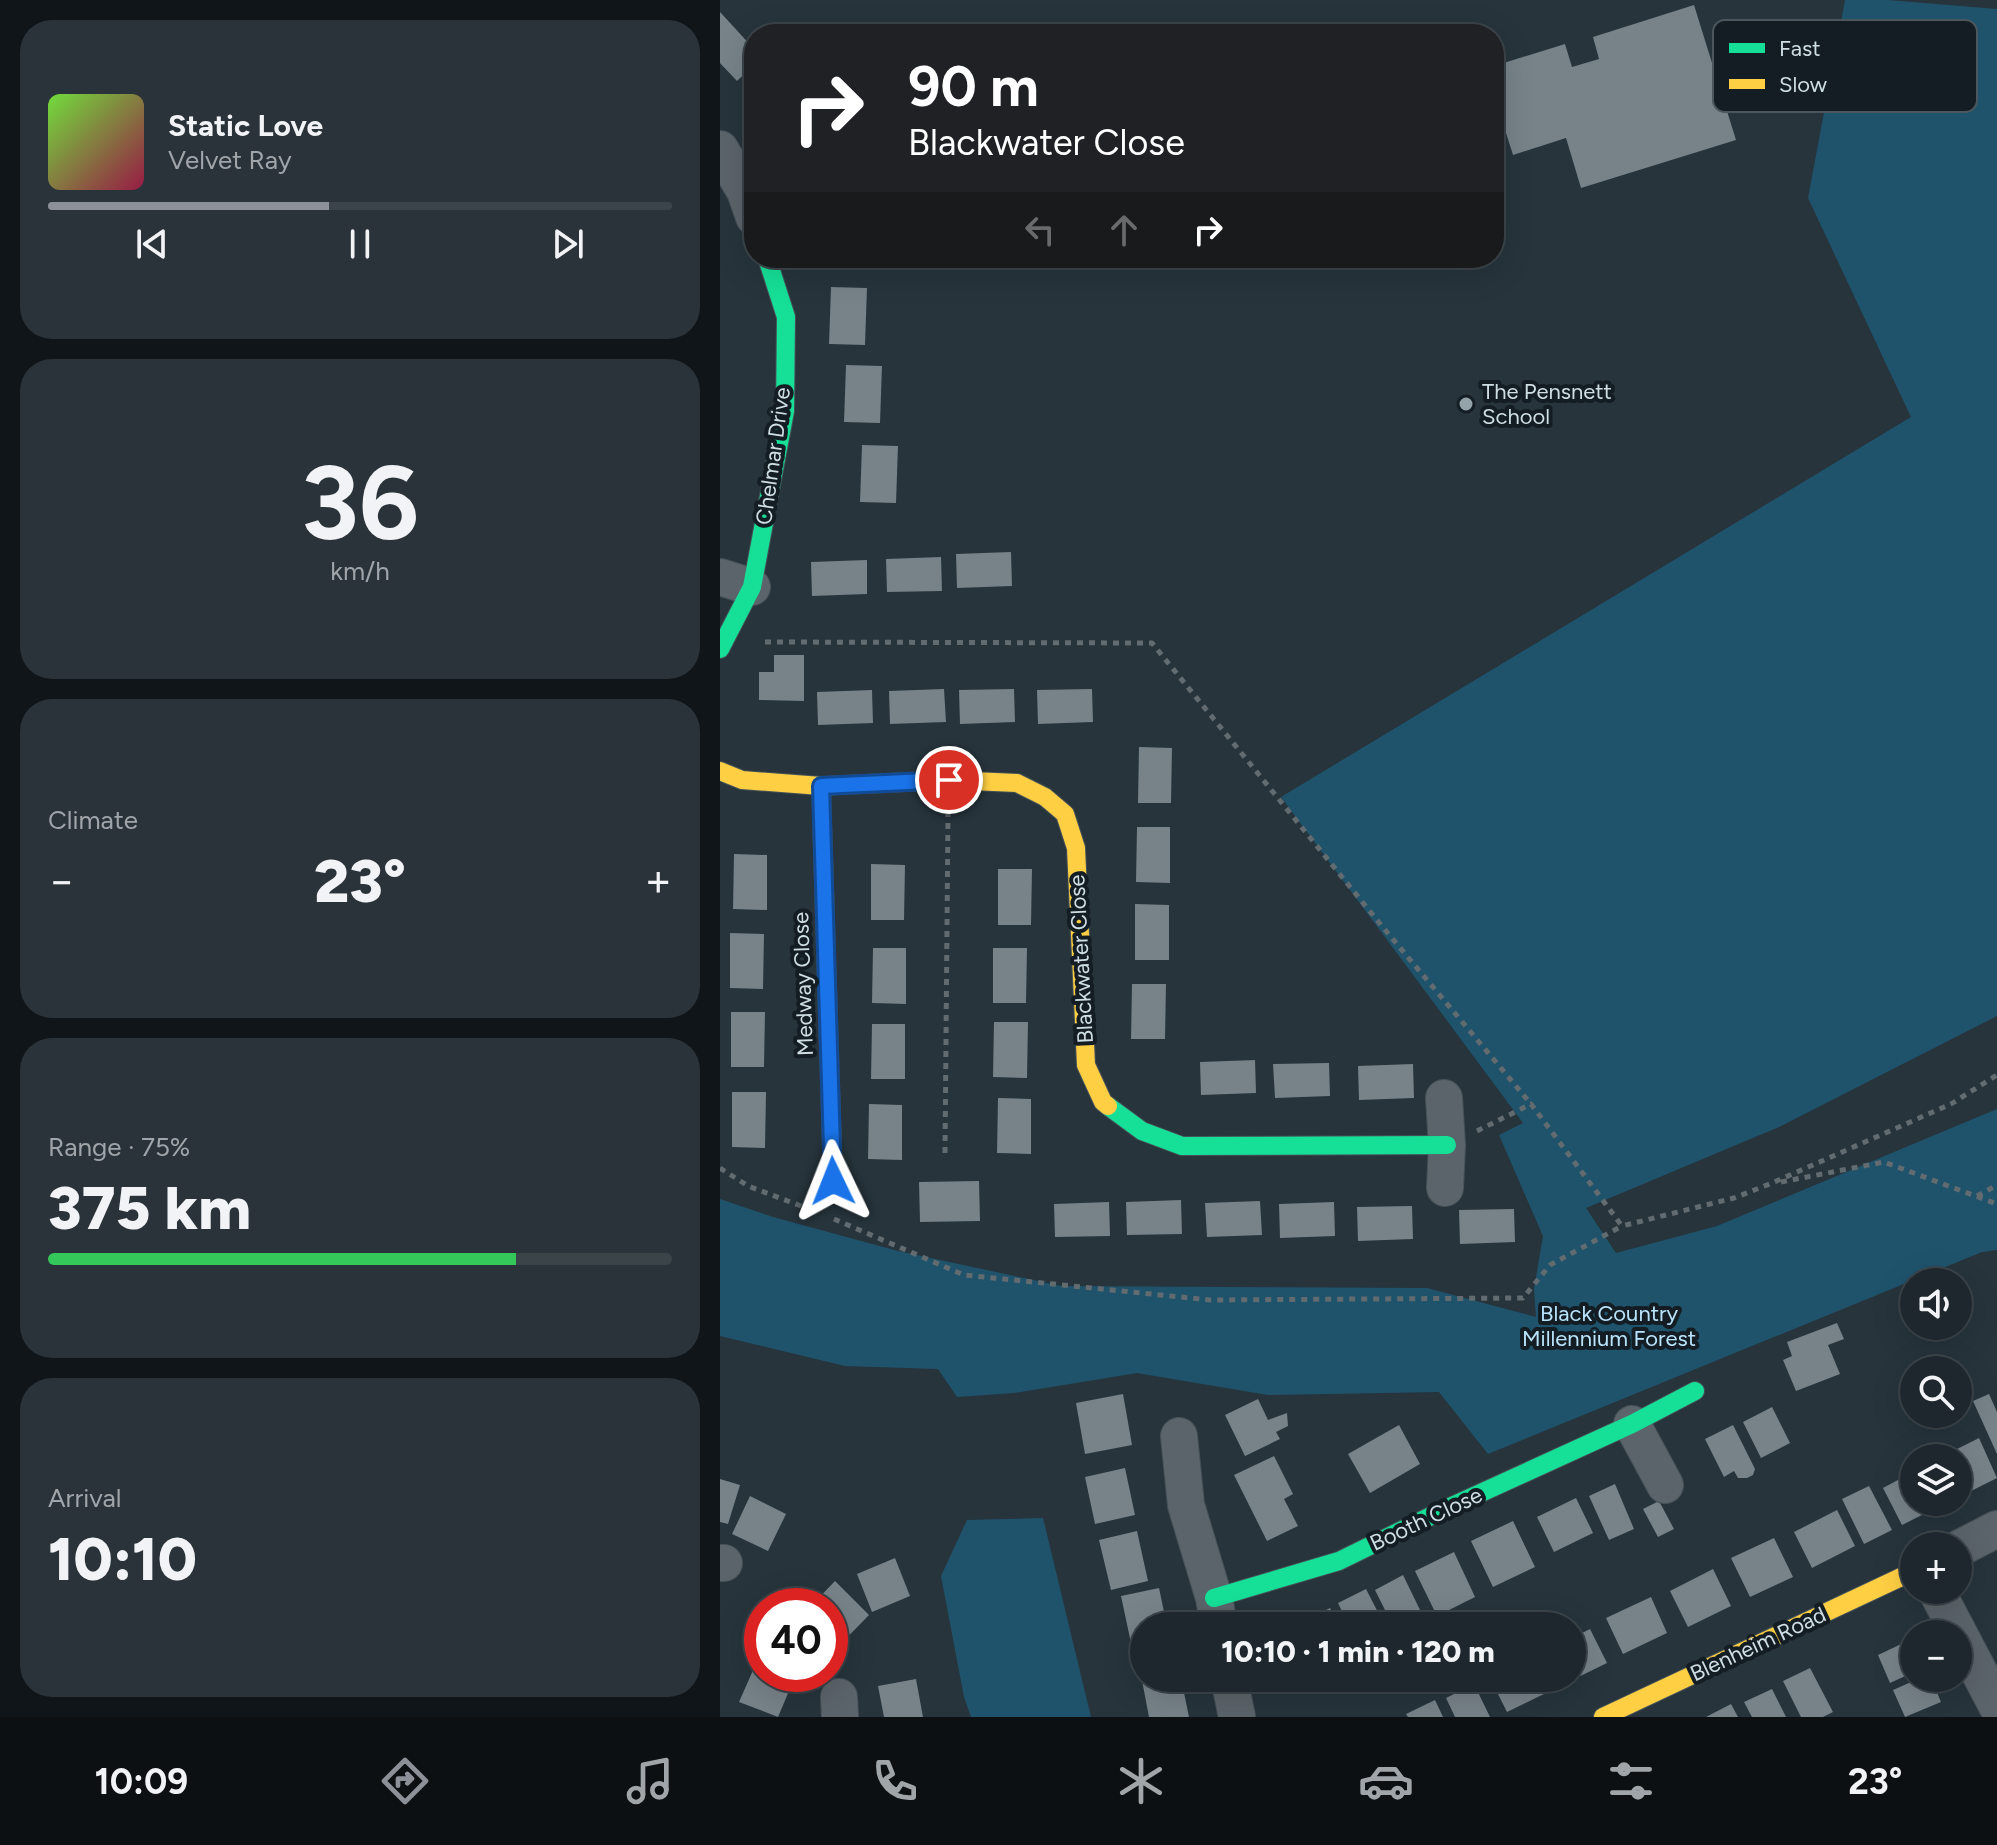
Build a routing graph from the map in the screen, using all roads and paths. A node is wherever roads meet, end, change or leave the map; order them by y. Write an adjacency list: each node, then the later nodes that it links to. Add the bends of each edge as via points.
1 (720, 149): 2 (street)
2 (744, 189)
3 (770, 268): 4 (street, Chelmar Drive, via 786,317 785,411)
4 (736, 582): 5 (street, Chelmar Drive)
5 (722, 645): 10 (path, via 1152,643)
6 (720, 771): 8 (street, Blackwater Close, via 742,780)
7 (949, 780): 8 (street, Blackwater Close); 11 (street, Blackwater Close, via 1017,783 1065,814 1076,848 1086,1065 1103,1102 1142,1131 1182,1146); 12 (path)
8 (821, 786): 14 (street, Medway Close)
9 (1997, 1075): 15 (path, via 1951,1104)
10 (1531, 1104): 11 (path, via 1477,1131); 21 (path)
11 (1445, 1124): 17 (street)
12 (945, 1153)
13 (720, 1168): 20 (path, via 748,1186)
14 (833, 1181): 21 (path, via 832,1218 964,1275 1210,1300 1523,1298 1550,1265)
15 (1772, 1183): 18 (path, via 1884,1162); 21 (path)
16 (1997, 1185): 18 (path)
17 (1445, 1188)
18 (1976, 1196): 19 (path)
19 (1997, 1204)
20 (818, 1213)
21 (1622, 1226)
22 (1695, 1391): 23 (street, Booth Close)
23 (1632, 1424): 25 (street); 30 (street, Booth Close, via 1339,1561)
24 (1179, 1436): 30 (street, Booth Close, via 1186,1505)
25 (1665, 1485)
26 (1997, 1529): 27 (street)
27 (1972, 1542)
28 (1900, 1578): 34 (street, Blenheim Road)
29 (1943, 1604): 32 (street)
30 (1216, 1612)
31 (1232, 1692): 33 (street)
32 (1997, 1706)
33 (1237, 1717)
34 (1603, 1717)

